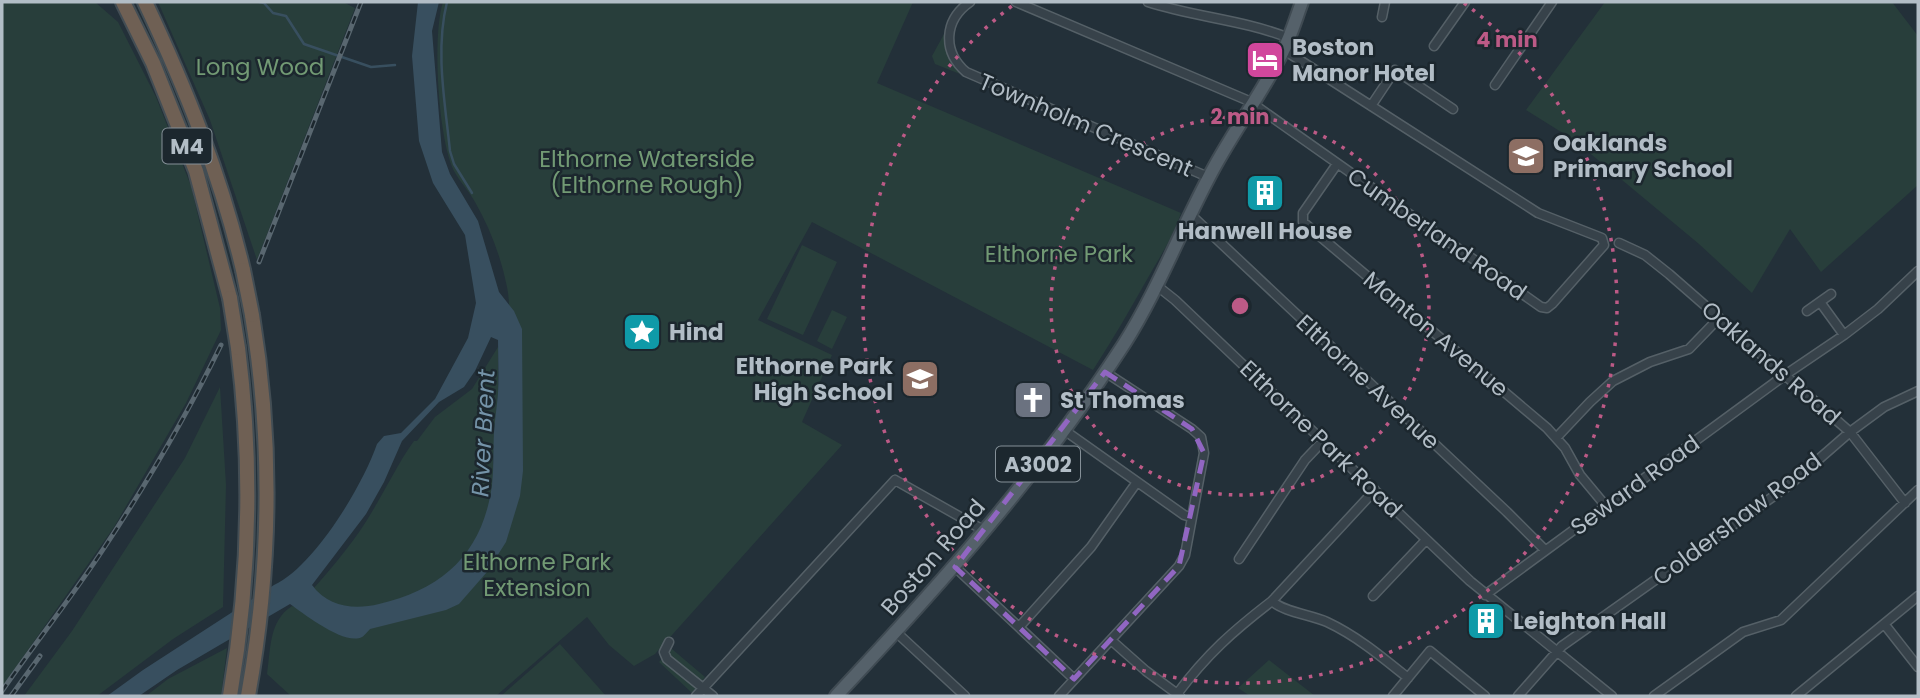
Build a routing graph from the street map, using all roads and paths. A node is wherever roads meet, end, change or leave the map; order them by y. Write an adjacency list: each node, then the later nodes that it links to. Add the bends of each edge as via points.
1 (123, 2): 61 (highway, M4, bridge, via 196,171 238,348 249,517 245,588)
2 (145, 2): 62 (highway, M4, bridge, via 207,147 232,227 261,374 268,511 264,583)
3 (970, 2): 18 (street, Townholm Crescent, via 953,18 948,43 957,65 966,72)
4 (1016, 2): 14 (street)
5 (1148, 2): 11 (street, via 1232,21)
6 (1302, 2): 11 (main road, Boston Road / A3002)
7 (1385, 2): 10 (street)
8 (1465, 2): 12 (street)
9 (1552, 2): 13 (street)
10 (1382, 17)
11 (1286, 44): 14 (main road, Boston Road / A3002); 15 (street)
12 (1434, 46)
13 (1495, 85)
14 (1253, 105): 17 (street, Cumberland Road); 18 (main road, Boston Road / A3002)
15 (1371, 106): 16 (street, via 1395,70); 17 (street, Cumberland Road, via 1538,214 1604,239 1604,245 1552,304 1541,307)
16 (1453, 109)
17 (1337, 164): 33 (street, Manton Avenue, via 1303,213 1303,222)
18 (1208, 177): 19 (main road, Boston Road / A3002)
19 (1191, 215): 22 (main road, Boston Road / A3002); 43 (street, Elthorne Avenue)
20 (1619, 243): 26 (street, Oaklands Road, via 1645,255)
21 (1918, 271): 27 (street, Seward Road)
22 (1156, 285): 28 (main road, Boston Road / A3002); 34 (street, Elthorne Park Road)
23 (1831, 294): 24 (street)
24 (1820, 302): 25 (street); 27 (street)
25 (1807, 311)
26 (1719, 318): 29 (street, Oaklands Road); 33 (street, via 1689,348 1613,381)
27 (1844, 335): 29 (street, Seward Road)
28 (1105, 372): 31 (main road, Boston Road / A3002); 40 (street, via 1200,437 1204,453)
29 (1785, 375): 32 (street, Oaklands Road); 39 (street, Seward Road)
30 (1918, 391): 32 (street, Coldershaw Road, via 1894,401)
31 (1064, 430): 35 (street); 41 (main road, Boston Road / A3002)
32 (1850, 432): 38 (street, Oaklands Road); 55 (street, Coldershaw Road, via 1788,486)
33 (1556, 438): 39 (street, Manton Avenue)
34 (1323, 441): 36 (street, Elthorne Park Road); 44 (street, via 1305,460)
35 (1137, 482): 40 (street); 51 (street, via 1091,547)
36 (1375, 490): 42 (street, Elthorne Park Road); 49 (street)
37 (1918, 490): 38 (street)
38 (1905, 503): 72 (street, via 1781,620 1743,632)
39 (1605, 505): 43 (street, Seward Road)
40 (1191, 517): 53 (street, via 1179,566)
41 (985, 531): 45 (main road, Boston Road / A3002); 59 (street, via 894,477)
42 (1426, 540): 46 (street, Elthorne Park Road); 47 (street)
43 (1545, 550): 46 (street, Seward Road)
44 (1239, 559)
45 (955, 567): 51 (street); 52 (main road, Boston Road / A3002)
46 (1485, 594): 55 (street, Elthorne Park Road)
47 (1373, 596)
48 (1918, 596): 50 (street)
49 (1272, 601): 57 (street, via 1350,634); 60 (street, via 1214,649)
50 (1885, 625): 56 (street); 73 (street)
51 (1020, 626): 58 (street)
52 (895, 632): 65 (main road, Boston Road / A3002); 66 (street)
53 (1111, 640): 58 (street); 60 (street)
54 (669, 642): 59 (street, via 664,652 667,659)
55 (1557, 651): 70 (street, Coldershaw Road); 71 (street, Elthorne Park Road)
56 (1918, 667)
57 (1408, 678): 68 (street); 69 (street, via 1430,651)
58 (1074, 679): 67 (street)
59 (704, 688): 63 (street); 64 (street)
60 (1179, 695)
61 (230, 696)
62 (248, 696)
63 (696, 696)
64 (713, 696)
65 (836, 696)
66 (965, 696)
67 (1059, 696)
68 (1393, 696)
69 (1485, 696)
70 (1518, 696)
71 (1612, 696)
72 (1654, 696)
73 (1796, 696)

